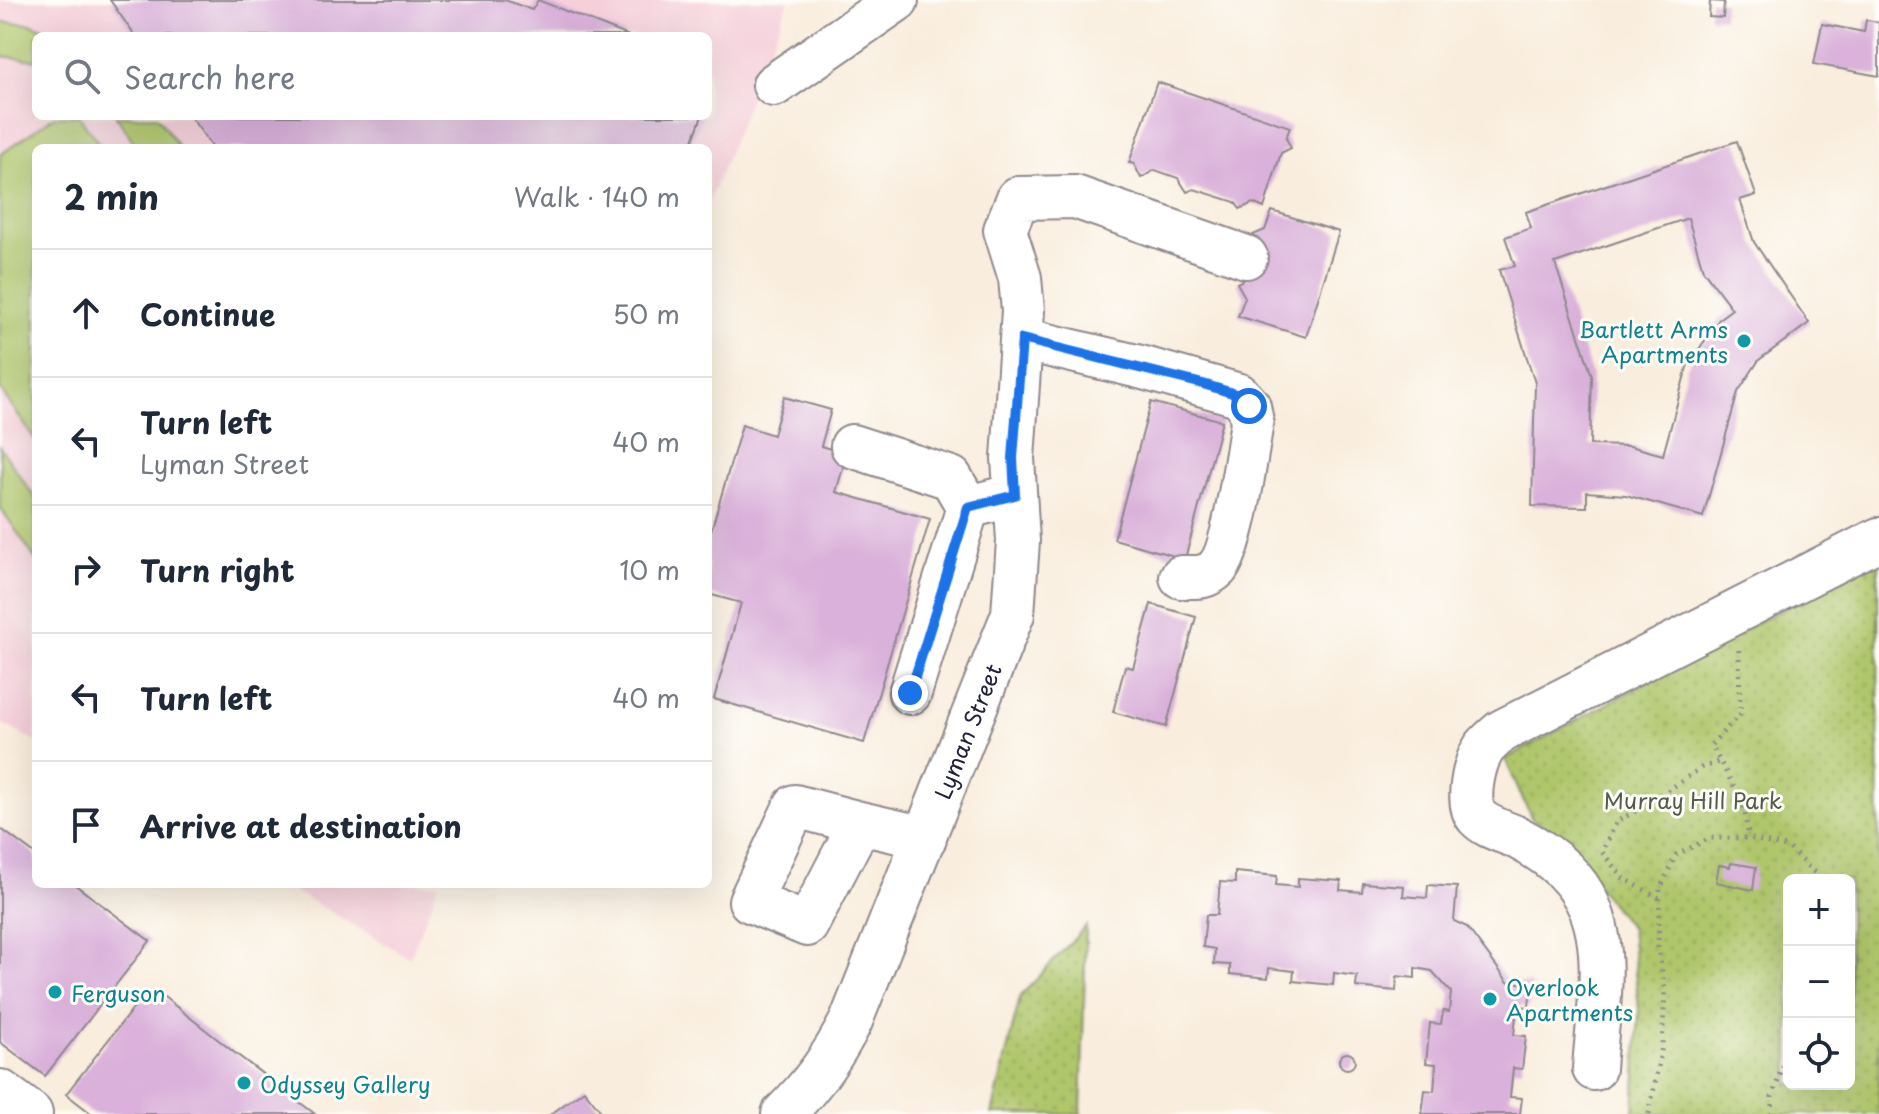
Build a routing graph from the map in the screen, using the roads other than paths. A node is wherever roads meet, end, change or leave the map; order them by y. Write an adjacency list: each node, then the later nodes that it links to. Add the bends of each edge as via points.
1 (897, 0): 2 (street)
2 (774, 85)
3 (1246, 257): 4 (street, Lyman Street, via 1075,197 1018,198 1005,230 1020,278)
4 (1023, 325): 6 (street, Lyman Street); 9 (street, via 1239,395 1249,406 1252,422 1235,521 1218,567 1201,578)
5 (852, 446): 7 (street, via 951,478)
6 (1015, 495): 7 (street); 12 (street, Lyman Street, via 1013,614)
7 (968, 507): 10 (street)
8 (1879, 539): 13 (street, via 1502,731 1484,749 1470,803 1475,815 1548,856 1572,877 1591,909 1600,968)
9 (1181, 577)
10 (910, 693)
11 (860, 823): 12 (street)
12 (925, 838): 16 (street, Lyman Street, via 836,1051)
13 (1594, 1069)
14 (0, 1092): 15 (main road)
15 (30, 1114)
16 (783, 1114)

